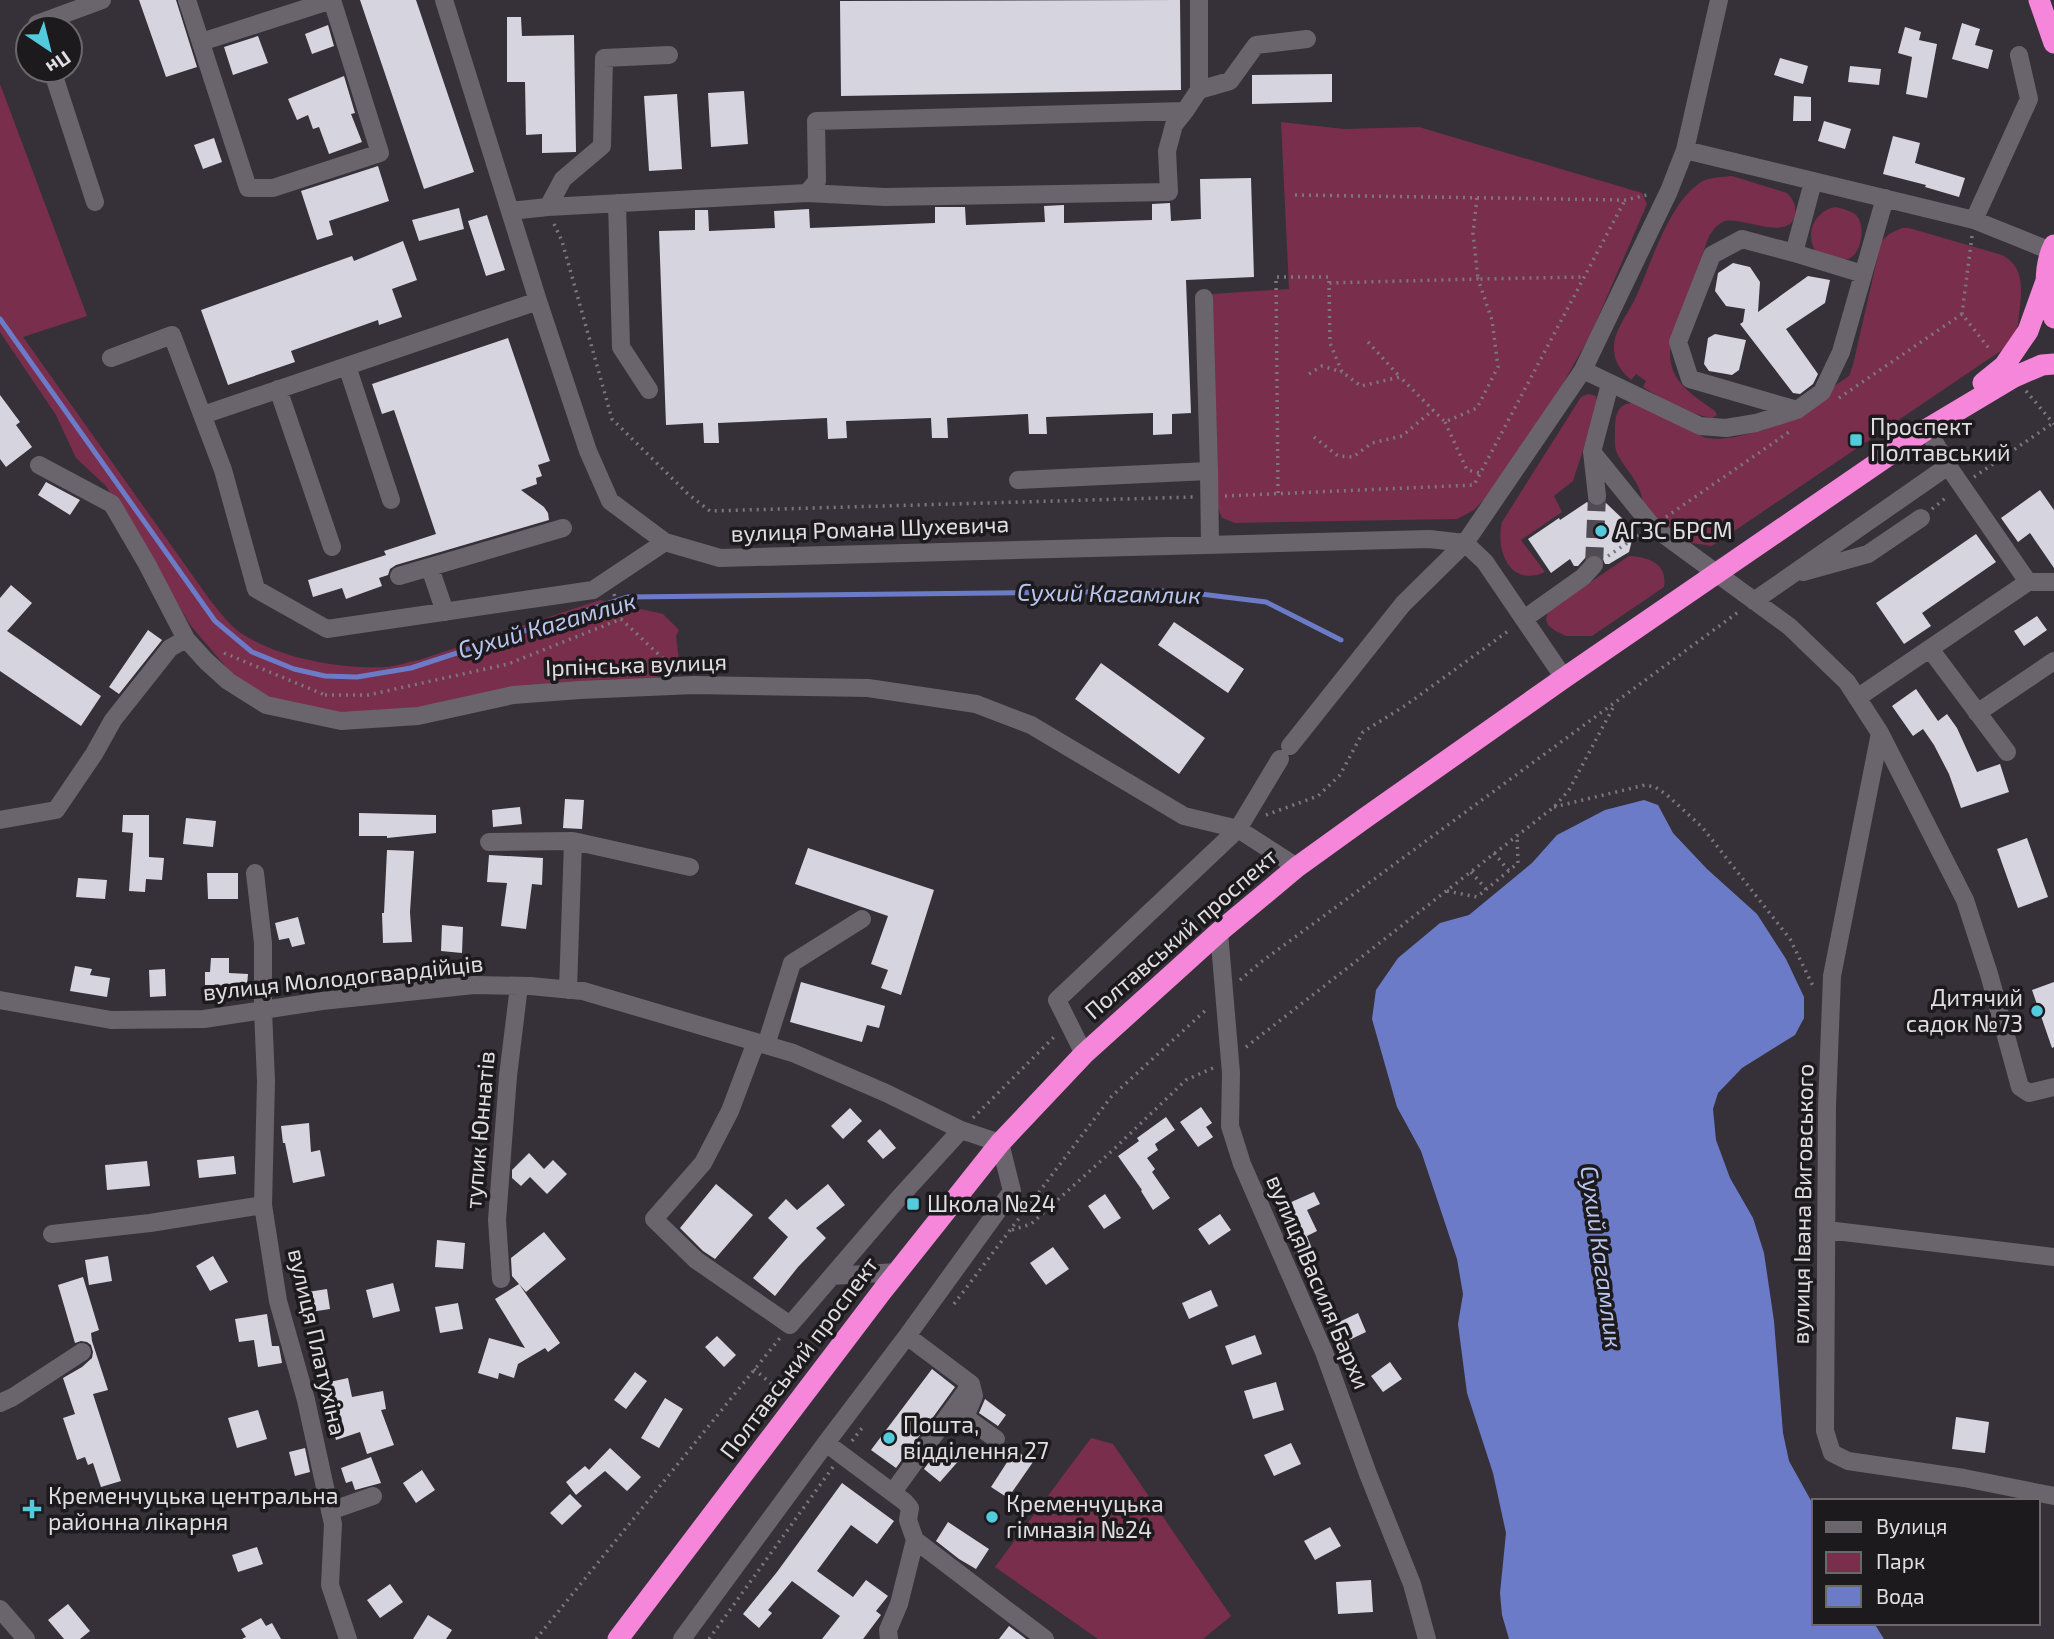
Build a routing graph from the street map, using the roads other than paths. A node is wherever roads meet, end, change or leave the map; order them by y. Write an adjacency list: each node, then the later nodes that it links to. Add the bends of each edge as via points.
1 (102, 0): 8 (street)
2 (187, 0): 10 (street)
3 (332, 0): 10 (street); 10 (street, via 380,153 273,188 248,188)
4 (444, 0): 24 (street, вулиця Романа Шухевича)
5 (1199, 0): 15 (street)
6 (1720, 0): 17 (street)
7 (2039, 0): 11 (highway)
8 (64, 14)
9 (1307, 39): 15 (street, via 1256,45 1230,81)
10 (201, 42)
11 (2054, 43)
12 (669, 55): 23 (street, via 604,58 602,146 563,178)
13 (2019, 55): 25 (street, via 2029,99)
14 (57, 84): 21 (street)
15 (1199, 90): 16 (street)
16 (1185, 111): 19 (street, via 816,121 817,181); 19 (street, via 1174,125 1167,151 1169,192 885,197)
17 (1685, 150): 18 (street); 36 (street)
18 (1813, 182): 20 (street); 27 (street)
19 (807, 193): 22 (street)
20 (1885, 198): 25 (street); 28 (street)
21 (95, 202)
22 (617, 203): 23 (street); 40 (street, via 621,347)
23 (548, 207): 24 (street)
24 (510, 211): 31 (street, вулиця Романа Шухевича)
25 (1974, 220): 26 (street)
26 (2052, 248): 29 (highway)
27 (1794, 253): 28 (street); 41 (street, via 1742,239 1712,255 1678,342 1689,379)
28 (1863, 274): 41 (street, via 1841,352 1822,392)
29 (2046, 281): 32 (highway); 37 (highway)
30 (1204, 298): 47 (street)
31 (538, 302): 35 (street); 53 (street, вулиця Романа Шухевича, via 588,452 610,501)
32 (2054, 318)
33 (111, 358): 42 (street, via 172,335)
34 (2054, 364): 37 (highway)
35 (347, 366): 39 (street); 50 (street)
36 (1583, 370): 38 (street); 54 (street)
37 (2009, 372): 43 (highway, Полтавський проспект)
38 (1610, 384): 41 (street, via 1700,426 1746,425); 44 (street)
39 (278, 389): 42 (street); 56 (street)
40 (649, 390)
41 (1797, 410)
42 (203, 415): 65 (street, via 256,589 327,629)
43 (1927, 429): 46 (street); 59 (highway, Полтавський проспект)
44 (1592, 452): 49 (street); 59 (street, via 1652,526)
45 (39, 465): 67 (street, Ірпінська вулиця, via 112,504)
46 (1948, 466): 61 (street); 62 (street)
47 (1209, 471): 48 (street); 55 (street)
48 (1018, 481)
49 (1597, 496)
50 (391, 500)
51 (1921, 518): 61 (street, via 1868,554)
52 (563, 527): 58 (street)
53 (665, 542): 55 (street, вулиця Романа Шухевича, via 720,558); 65 (street, via 593,590)
54 (1465, 543): 55 (street, вулиця Романа Шухевича, via 1429,539); 66 (street, via 1485,562); 76 (street, via 1403,604 1285,752)
55 (1210, 544)
56 (332, 547)
57 (1594, 565): 66 (street)
58 (430, 568): 60 (street); 65 (street)
59 (1717, 574): 64 (street); 70 (highway, Полтавський проспект)
60 (399, 576)
61 (1790, 576): 64 (street)
62 (2028, 582): 63 (street); 68 (street)
63 (2054, 582)
64 (1754, 601): 71 (street, via 1790,627 1847,682)
65 (444, 612)
66 (1524, 619): 70 (street)
67 (186, 639): 75 (street, via 170,648 113,720 55,810); 76 (street, Ірпінська вулиця, via 228,681 266,705 341,721 418,716 513,695 694,685 868,688 976,704 1031,725 1184,816)
68 (1930, 649): 71 (street); 72 (street)
69 (2054, 661): 72 (street)
70 (1564, 678): 80 (highway, Полтавський проспект)
71 (1857, 698): 73 (street)
72 (1977, 713): 74 (street)
73 (1880, 733): 90 (street, via 1965,900 2020,1087 2029,1093); 94 (street, вулиця Івана Виговського, via 1832,976)
74 (2007, 752)
75 (0, 820)
76 (1238, 829): 80 (street, Ірпінська вулиця); 89 (street, via 1057,1000)
77 (573, 841): 78 (street); 79 (street); 85 (street)
78 (489, 842)
79 (690, 867)
80 (1297, 867): 83 (highway, Полтавський проспект)
81 (255, 873): 87 (street, вулиця Платухіна, via 263,943)
82 (862, 919): 88 (street, via 792,963)
83 (1219, 932): 89 (highway, Полтавський проспект); 119 (street, вулиця Василя Бархи, via 1230,1060 1230,1126 1324,1352 1412,1584)
84 (519, 986): 85 (street, вулиця Молодогвардійців); 87 (street, вулиця Молодогвардійців, via 474,985); 99 (street, тупик Юннатів, via 497,1220)
85 (568, 990): 88 (street, вулиця Молодогвардійців)
86 (0, 1000): 87 (street, вулиця Молодогвардійців, via 111,1020 204,1019)
87 (263, 1010): 93 (street, вулиця Платухіна)
88 (761, 1044): 91 (street, вулиця Молодогвардійців, via 875,1088); 98 (street, via 703,1163 654,1219 696,1259 790,1325)
89 (1084, 1054): 92 (highway, Полтавський проспект)
90 (2054, 1087)
91 (961, 1130): 92 (street, вулиця Молодогвардійців); 98 (street)
92 (1000, 1143): 97 (highway, Полтавський проспект); 100 (street, via 1012,1191)
93 (263, 1205): 95 (street); 110 (street, вулиця Платухіна, via 278,1301 306,1399)
94 (1827, 1230): 96 (street); 109 (street, вулиця Івана Виговського, via 1825,1430 1832,1453 1848,1461)
95 (52, 1234)
96 (2054, 1257)
97 (897, 1272): 98 (street); 115 (highway, Полтавський проспект)
98 (832, 1276)
99 (501, 1279)
100 (908, 1336): 102 (street); 106 (street)
101 (82, 1352): 103 (street)
102 (971, 1384): 105 (street, via 974,1396 965,1417); 107 (street)
103 (0, 1405): 104 (street, via 4,1416)
104 (0, 1418)
105 (996, 1439)
106 (826, 1443): 107 (street); 116 (street)
107 (893, 1493): 111 (street, via 909,1508)
108 (373, 1496): 110 (street)
109 (2054, 1496)
110 (330, 1511): 114 (street, вулиця Платухіна, via 330,1585)
111 (915, 1540): 117 (street); 118 (street)
112 (0, 1609): 113 (street)
113 (26, 1639)
114 (348, 1639)
115 (618, 1639)
116 (682, 1639)
117 (888, 1639)
118 (1045, 1639)
119 (1427, 1639)

